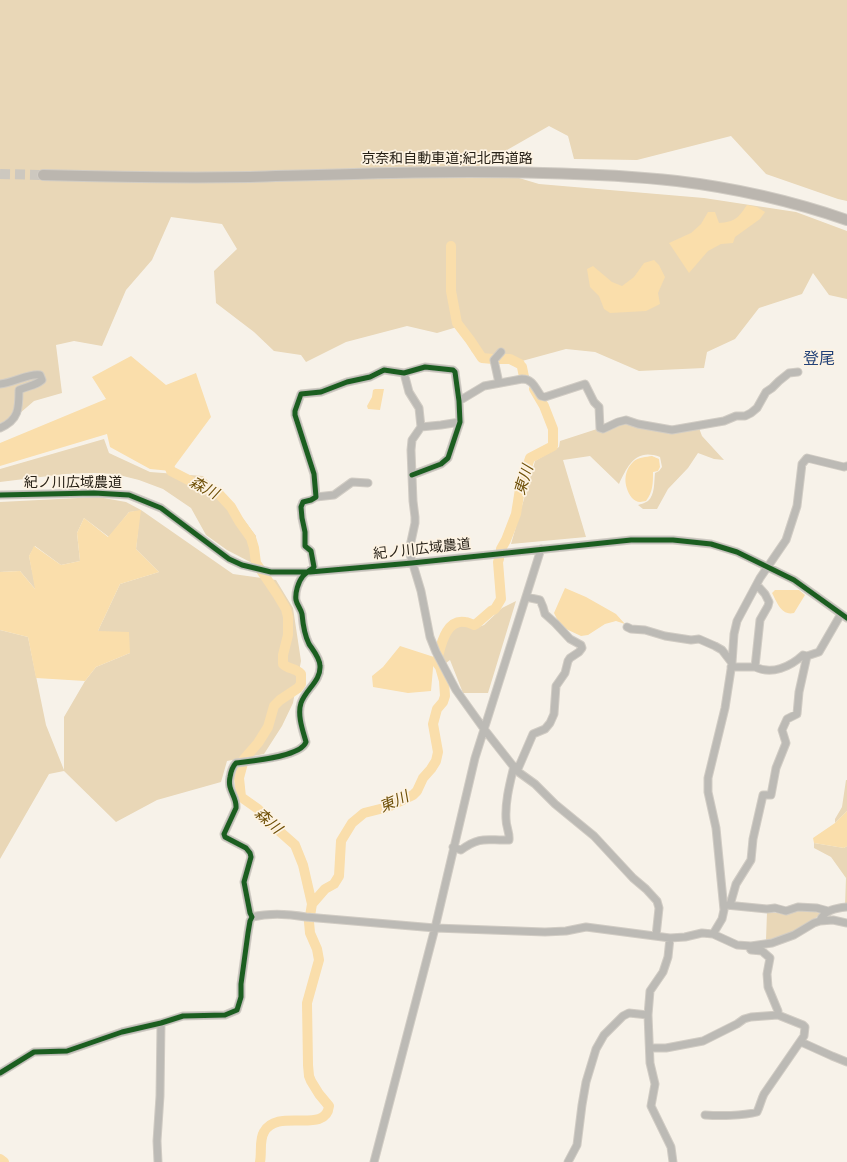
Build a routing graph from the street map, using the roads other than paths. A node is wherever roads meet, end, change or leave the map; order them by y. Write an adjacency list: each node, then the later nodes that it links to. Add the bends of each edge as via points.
1 (43, 175): 2 (highway, 京奈和自動車道;紀北西道路, via 248,177 492,171 620,176 678,181 727,189 774,199)
2 (847, 220)
3 (501, 352): 7 (street, via 494,360)
4 (798, 372): 7 (street, via 789,373 779,381 766,392 757,408 745,416 672,430 626,420 600,428 599,407 586,384 545,397 541,396 527,379)
5 (404, 373): 8 (street, via 425,367 453,370); 10 (street, via 409,392 419,408); 16 (street, via 384,370 321,392 301,394 295,415 314,474)
6 (0, 384): 11 (street, via 35,375 40,375 42,380 20,390 17,414 8,425)
7 (499, 384): 8 (street, via 484,386)
8 (459, 401): 9 (street)
9 (460, 422): 10 (street); 13 (street, via 446,460)
10 (420, 426): 13 (street, via 412,440)
11 (0, 428)
12 (847, 466): 19 (street, via 807,458 802,464 797,506 786,540)
13 (412, 475): 18 (street, via 416,517 410,550)
14 (368, 483): 16 (street, via 352,482 334,495)
15 (0, 495): 20 (street, 紀ノ川広域農道, via 129,495 160,508 229,559 271,572)
16 (316, 497): 20 (street, via 304,502 301,507 305,546 311,551 314,567)
17 (541, 549): 18 (street, 紀ノ川広域農道); 19 (street, 紀ノ川広域農道, via 631,540 673,540 711,544 737,552); 22 (street)
18 (412, 563): 20 (street, 紀ノ川広域農道); 28 (street, via 436,652 456,690)
19 (769, 567): 21 (street); 23 (street, 紀ノ川広域農道, via 794,580)
20 (310, 572): 34 (street, via 303,575 296,594 304,631 320,664 318,679 305,696 300,708 305,745 297,751 273,758 236,763 232,767 228,784 236,808 224,837 246,848 250,853 244,882)
21 (757, 585): 26 (street, via 737,621); 27 (street, via 765,594 768,606 760,620)
22 (526, 597): 28 (street); 29 (street, via 540,600 545,614 582,648 570,658 565,674 556,686 554,714 550,722 545,729 533,734)
23 (844, 616): 25 (street, via 819,652)
24 (627, 627): 26 (street, via 665,636 699,640 722,650)
25 (807, 656): 27 (street, via 803,655 794,663 776,670); 31 (street, via 797,714 787,719 782,730 786,743 776,768 771,796 762,795 751,860)
26 (732, 665): 27 (street); 31 (street, via 725,708 708,778 708,792)
27 (755, 667)
28 (484, 729): 29 (street); 30 (street)
29 (516, 768): 30 (street, via 509,789 506,818 509,840 485,839 469,844 461,850); 39 (street, via 594,836 657,901 659,908)
30 (454, 847): 37 (street)
31 (727, 905): 33 (street, via 786,911 798,907); 38 (street)
32 (847, 907): 33 (street)
33 (828, 911): 35 (street)
34 (252, 917): 37 (street, via 297,915); 44 (street, via 237,1010 225,1015 183,1016)
35 (820, 921): 36 (street); 41 (street, via 772,943)
36 (847, 923)
37 (435, 928): 39 (street, via 546,932 586,927); 51 (street)
38 (713, 934): 40 (street, via 702,933); 41 (street, via 737,946)
39 (656, 936): 40 (street)
40 (670, 938): 42 (street, via 663,972 650,991)
41 (748, 946): 43 (street, via 751,950 762,951 770,958 768,986)
42 (648, 1015): 46 (street); 52 (street, via 629,1013 623,1016 604,1035 596,1049 586,1082 577,1145)
43 (778, 1015): 45 (street, via 803,1024 805,1032); 46 (street, via 744,1019 703,1041 666,1048)
44 (161, 1023): 48 (street, via 122,1032 67,1052 34,1052); 50 (street)
45 (801, 1042): 47 (street); 49 (street, via 764,1094 757,1112)
46 (650, 1048): 53 (street, via 650,1063 655,1084 651,1106 671,1147)
47 (847, 1062)
48 (0, 1073)
49 (705, 1115)
50 (158, 1162)
51 (374, 1162)
52 (568, 1162)
53 (673, 1162)

